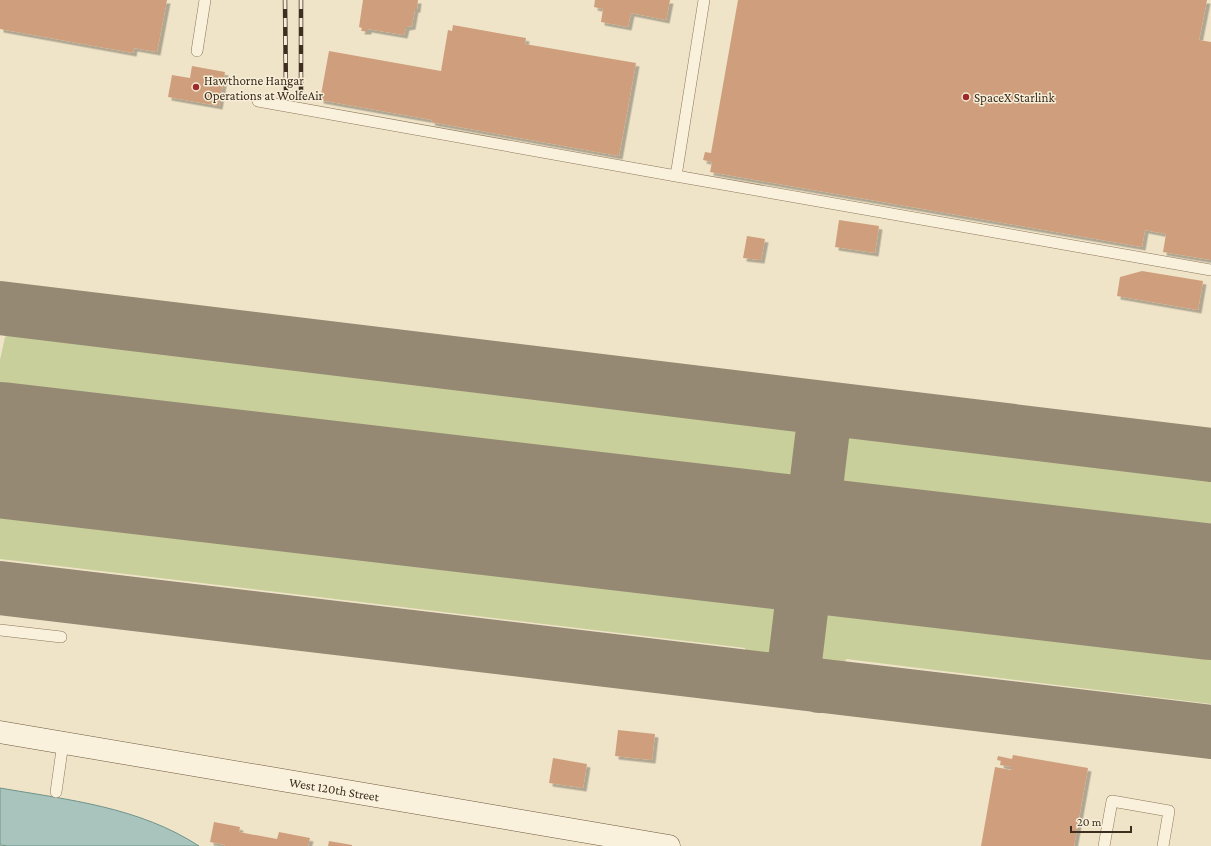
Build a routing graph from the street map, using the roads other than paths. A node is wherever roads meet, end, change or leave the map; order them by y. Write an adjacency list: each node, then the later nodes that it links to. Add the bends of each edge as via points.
1 (205, 0): 3 (lane)
2 (704, 0): 5 (lane)
3 (197, 51)
4 (258, 101): 5 (lane)
5 (676, 176): 6 (lane)
6 (1211, 270)
7 (0, 630): 8 (lane)
8 (61, 638)
9 (0, 732): 10 (main road, West 120th Street)
10 (63, 743): 11 (lane); 12 (main road, West 120th Street)
11 (56, 792)
12 (669, 846)
13 (1104, 846): 14 (lane, via 1112,801 1169,811)
14 (1163, 846)

